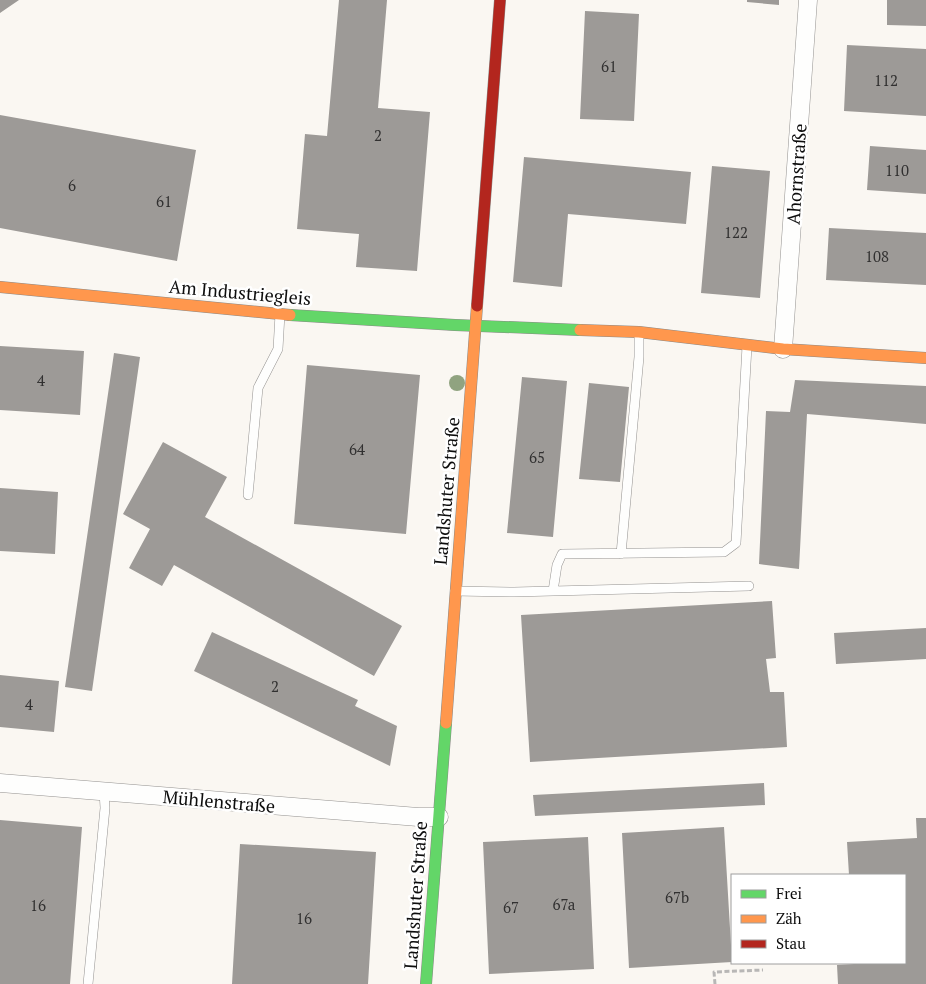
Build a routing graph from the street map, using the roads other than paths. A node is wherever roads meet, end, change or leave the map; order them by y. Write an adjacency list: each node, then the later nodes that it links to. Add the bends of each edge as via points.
1 (500, 0): 5 (street, Landshuter Straße)
2 (808, 0): 8 (street, Ahornstraße)
3 (0, 287): 4 (street, Am Industriegleis)
4 (280, 314): 5 (street, Am Industriegleis); 10 (lane, via 278,349 258,388)
5 (476, 326): 6 (street); 13 (street, Landshuter Straße)
6 (639, 332): 7 (street); 11 (lane)
7 (747, 344): 8 (street); 11 (lane, via 736,543 724,552)
8 (783, 349): 9 (street)
9 (926, 358)
10 (248, 495)
11 (621, 554): 14 (lane, via 562,554 556,564)
12 (749, 586): 14 (lane)
13 (455, 591): 14 (lane); 17 (street, Landshuter Straße)
14 (553, 591)
15 (0, 783): 16 (street, Mühlenstraße)
16 (104, 791): 17 (street, Mühlenstraße); 18 (lane)
17 (439, 817): 19 (street, Landshuter Straße)
18 (88, 984)
19 (426, 984)

